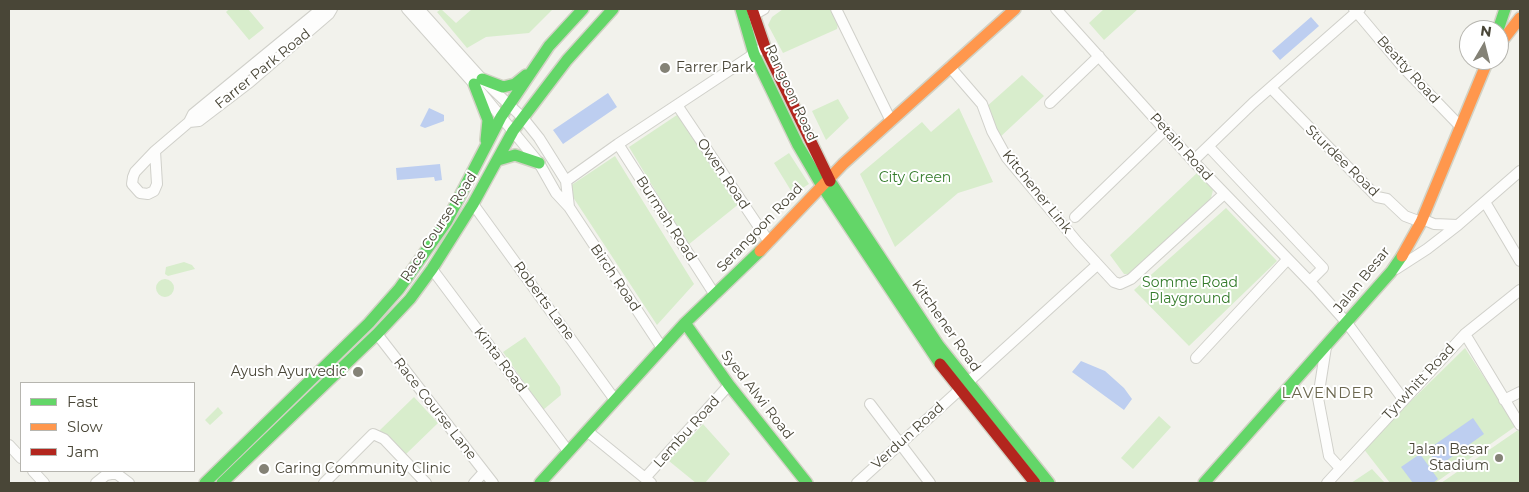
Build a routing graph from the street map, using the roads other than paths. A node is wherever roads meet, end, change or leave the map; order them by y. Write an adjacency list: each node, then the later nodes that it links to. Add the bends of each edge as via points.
1 (321, 9): 28 (street, Farrer Park Road, via 193,114)
2 (332, 9): 28 (street, Farrer Park Road, via 250,82 199,121)
3 (407, 9): 20 (street)
4 (419, 9): 20 (street)
5 (583, 9): 18 (street, Race Course Road)
6 (613, 9): 26 (street, Race Course Road, via 567,60)
7 (836, 9): 27 (street)
8 (1015, 9): 17 (street, Serangoon Road)
9 (1056, 9): 16 (street, Petain Road)
10 (1357, 10): 21 (street); 29 (street, Beatty Road, via 1402,66)
11 (751, 12): 14 (street, Rangoon Road); 15 (street, Rangoon Road)
12 (1520, 18): 13 (street)
13 (1509, 32)
14 (765, 47): 15 (street); 41 (street, Rangoon Road)
15 (754, 54): 24 (street); 41 (street, Rangoon Road, via 798,145)
16 (1099, 56): 22 (street); 30 (street, Petain Road)
17 (950, 67): 27 (street, Serangoon Road); 52 (street, Kitchener Link, via 982,104 1007,158)
18 (532, 70): 20 (street, via 515,84 503,87); 23 (street, Race Course Road)
19 (1484, 70): 29 (street, Jalan Besar)
20 (478, 82): 23 (street, Birch Road); 25 (street, Birch Road); 35 (street, via 488,120)
21 (1271, 88): 33 (street); 47 (street, Sturdee Road, via 1377,197 1387,199 1405,216)
22 (1050, 103)
23 (510, 104): 25 (street, Race Course Road); 26 (street, Birch Road)
24 (677, 105): 32 (street); 49 (street, Owen Road)
25 (501, 117): 31 (street, Birch Road); 35 (street, Race Course Road)
26 (523, 118): 31 (street, Race Course Road); 40 (street, Birch Road)
27 (891, 121): 41 (street, Serangoon Road)
28 (189, 122): 34 (street, Farrer Park Road)
29 (1460, 126): 47 (street, Jalan Besar)
30 (1165, 130): 37 (street, Petain Road); 46 (street)
31 (513, 131): 36 (street, Race Course Road); 38 (street, Birch Road)
32 (618, 144): 40 (street); 57 (street, Burmah Road)
33 (1209, 147): 37 (street); 55 (street, Petain Road, via 1323,268)
34 (156, 151)
35 (482, 155): 86 (street, Race Course Road, via 447,220 399,289 369,323)
36 (498, 160): 38 (street, via 516,155); 44 (street, Race Course Road)
37 (1193, 161): 42 (street, Petain Road)
38 (539, 163): 45 (street, Birch Road, via 556,194)
39 (1520, 171): 43 (street)
40 (566, 181): 45 (street, Birch Road)
41 (826, 182): 49 (street, Serangoon Road); 66 (street, Kitchener Road)
42 (1224, 194): 50 (street, Petain Road); 52 (street, Kitchener Link, via 1125,283 1114,282)
43 (1485, 202): 48 (street); 51 (street)
44 (473, 204): 53 (street, Race Course Road); 69 (street, Roberts Lane)
45 (569, 207): 63 (street, Birch Road)
46 (1075, 217)
47 (1421, 221): 48 (street, Sturdee Road); 54 (street, Jalan Besar, via 1411,243)
48 (1458, 224): 54 (street)
49 (769, 242): 57 (street, Serangoon Road)
50 (1287, 260): 55 (street, Petain Road); 64 (street)
51 (1520, 262)
52 (1097, 265): 66 (street)
53 (432, 269): 60 (street, Race Course Road, via 410,299); 76 (street, Kinta Road)
54 (1391, 272): 59 (street, Jalan Besar)
55 (1310, 281): 59 (street, Petain Road)
56 (1520, 290): 61 (street, Tyrwhitt Road)
57 (715, 294): 58 (street, Serangoon Road)
58 (685, 323): 63 (street, Serangoon Road); 65 (street, Syed Alwi Road)
59 (1347, 323): 62 (street, Jalan Besar); 68 (street, Petain Road)
60 (377, 334): 80 (street, Race Course Lane); 87 (street, Race Course Road)
61 (1465, 334): 68 (street, Tyrwhitt Road); 70 (street)
62 (1326, 347): 78 (street, via 1318,398 1329,456); 97 (street, Jalan Besar)
63 (662, 348): 69 (street, Serangoon Road)
64 (1196, 358)
65 (729, 385): 82 (street, Lembu Road); 92 (street, Syed Alwi Road)
66 (964, 386): 74 (street, Verdun Road); 95 (street, Kitchener Road); 96 (street, Kitchener Road)
67 (1520, 392): 70 (street)
68 (1403, 399): 78 (street, Tyrwhitt Road)
69 (615, 400): 73 (street, Serangoon Road)
70 (1504, 400): 72 (street)
71 (870, 404): 74 (street)
72 (1520, 426)
73 (587, 431): 76 (street, Serangoon Road); 82 (street)
74 (900, 444): 93 (street, Verdun Road); 94 (street)
75 (9, 445): 77 (street)
76 (568, 451): 91 (street, Serangoon Road)
77 (20, 457)
78 (1340, 468): 98 (street, Tyrwhitt Road)
79 (34, 472): 83 (street)
80 (484, 472): 89 (street); 90 (street, Race Course Lane)
81 (424, 481): 88 (street, via 384,439 373,434)
82 (648, 481)
83 (44, 483)
84 (96, 483): 85 (street, via 111,474 117,474)
85 (129, 483)
86 (206, 483)
87 (222, 483)
88 (324, 483)
89 (474, 483)
90 (493, 483)
91 (540, 483)
92 (807, 483)
93 (857, 483)
94 (930, 483)
95 (1035, 483)
96 (1049, 483)
97 (1204, 483)
98 (1326, 483)

